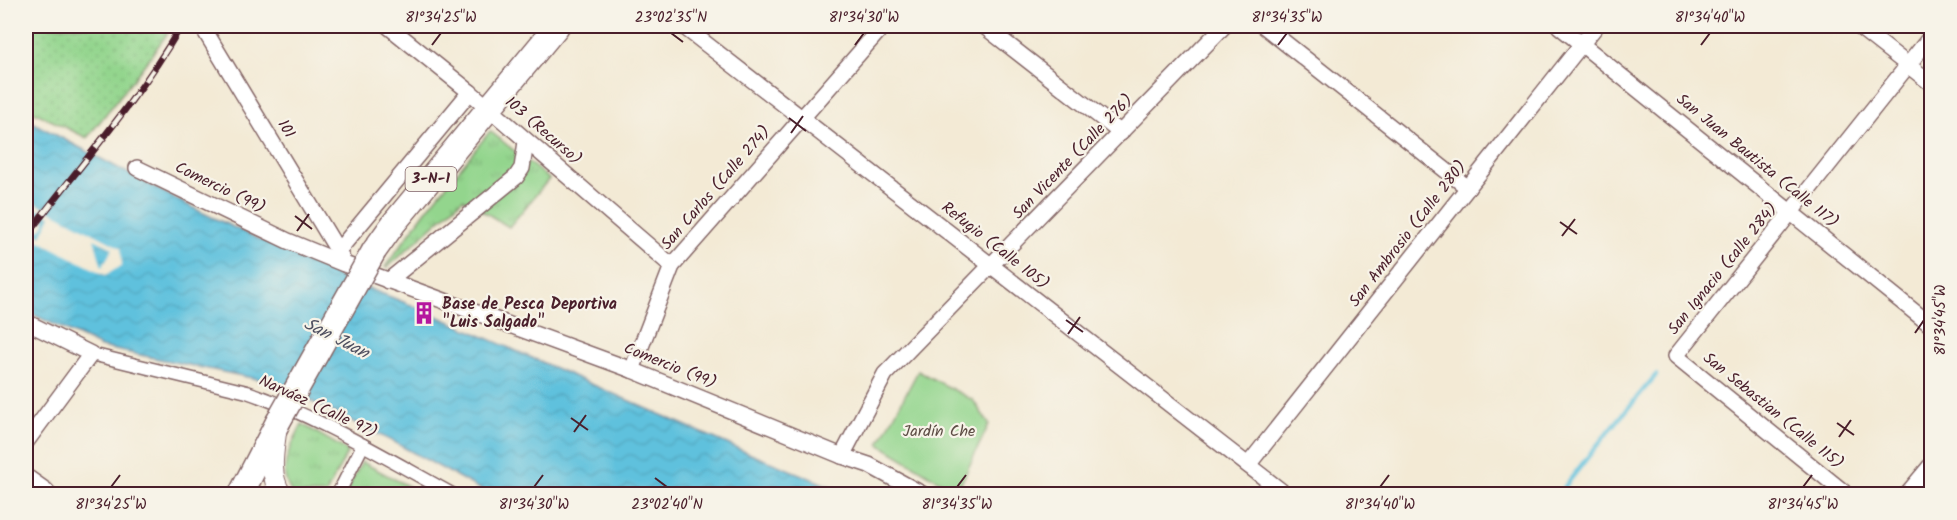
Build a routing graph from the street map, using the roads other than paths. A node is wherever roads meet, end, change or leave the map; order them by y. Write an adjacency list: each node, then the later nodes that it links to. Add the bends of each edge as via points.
1 (202, 26): 24 (street, 101)
2 (388, 26): 16 (street, 103 (Recurso))
3 (557, 26): 17 (main road, 3-N-1)
4 (683, 26): 18 (street, Refugio (Calle 105))
5 (883, 26): 18 (street, San Carlos (Calle 274))
6 (984, 26): 19 (street)
7 (1224, 26): 19 (street, San Vicente (Calle 276))
8 (1264, 26): 22 (street)
9 (1559, 26): 13 (street, San Juan Bautista (Calle 117))
10 (1596, 26): 13 (street, San Ambrosio (Calle 280))
11 (1858, 26): 14 (street)
12 (1932, 36): 14 (street, San Ignacio (calle 284))
13 (1581, 44): 22 (street, San Ambrosio (Calle 280)); 23 (street, San Juan Bautista (Calle 117))
14 (1908, 65): 15 (street); 23 (street, San Ignacio (calle 284))
15 (1932, 84)
16 (470, 92): 17 (street, 103 (Recurso)); 24 (street)
17 (489, 109): 20 (street, 103 (Recurso)); 33 (main road, 3-N-1, bridge, via 394,222)
18 (802, 118): 25 (street, Refugio (Calle 105)); 26 (street, San Carlos (Calle 274))
19 (1121, 133): 25 (street, San Vicente (Calle 276))
20 (526, 142): 26 (street, 103 (Recurso)); 27 (street, via 522,168 516,177)
21 (137, 168): 24 (street, Comercio (99), via 288,241)
22 (1468, 188): 37 (street, San Ambrosio (Calle 280))
23 (1791, 212): 29 (street, San Juan Bautista (Calle 117)); 31 (street, San Ignacio (calle 284))
24 (341, 258): 27 (street, Comercio (99))
25 (992, 266): 36 (street, San Vicente (Calle 276), via 885,374); 37 (street, Refugio (Calle 105))
26 (672, 267): 32 (street, San Carlos (Calle 274))
27 (388, 281): 32 (street, Comercio (99))
28 (26, 322): 30 (street)
29 (1932, 326)
30 (91, 354): 34 (street); 35 (street, Narváez (Calle 97), via 247,392)
31 (1676, 356): 47 (street, San Sebastian (Calle 115))
32 (632, 369): 36 (street, Comercio (99))
33 (278, 422): 41 (main road, 3-N-1); 42 (street, via 272,463 273,478)
34 (26, 442)
35 (363, 446): 43 (street); 44 (street, Narváez (Calle 97))
36 (842, 456): 45 (street, Comercio (99), via 869,465)
37 (1248, 465): 46 (street, Refugio (Calle 105))
38 (1932, 465): 48 (street)
39 (26, 482): 40 (main road)
40 (42, 495)
41 (241, 495)
42 (281, 495)
43 (338, 495)
44 (452, 495)
45 (922, 495)
46 (1286, 495)
47 (1846, 495)
48 (1907, 495)

